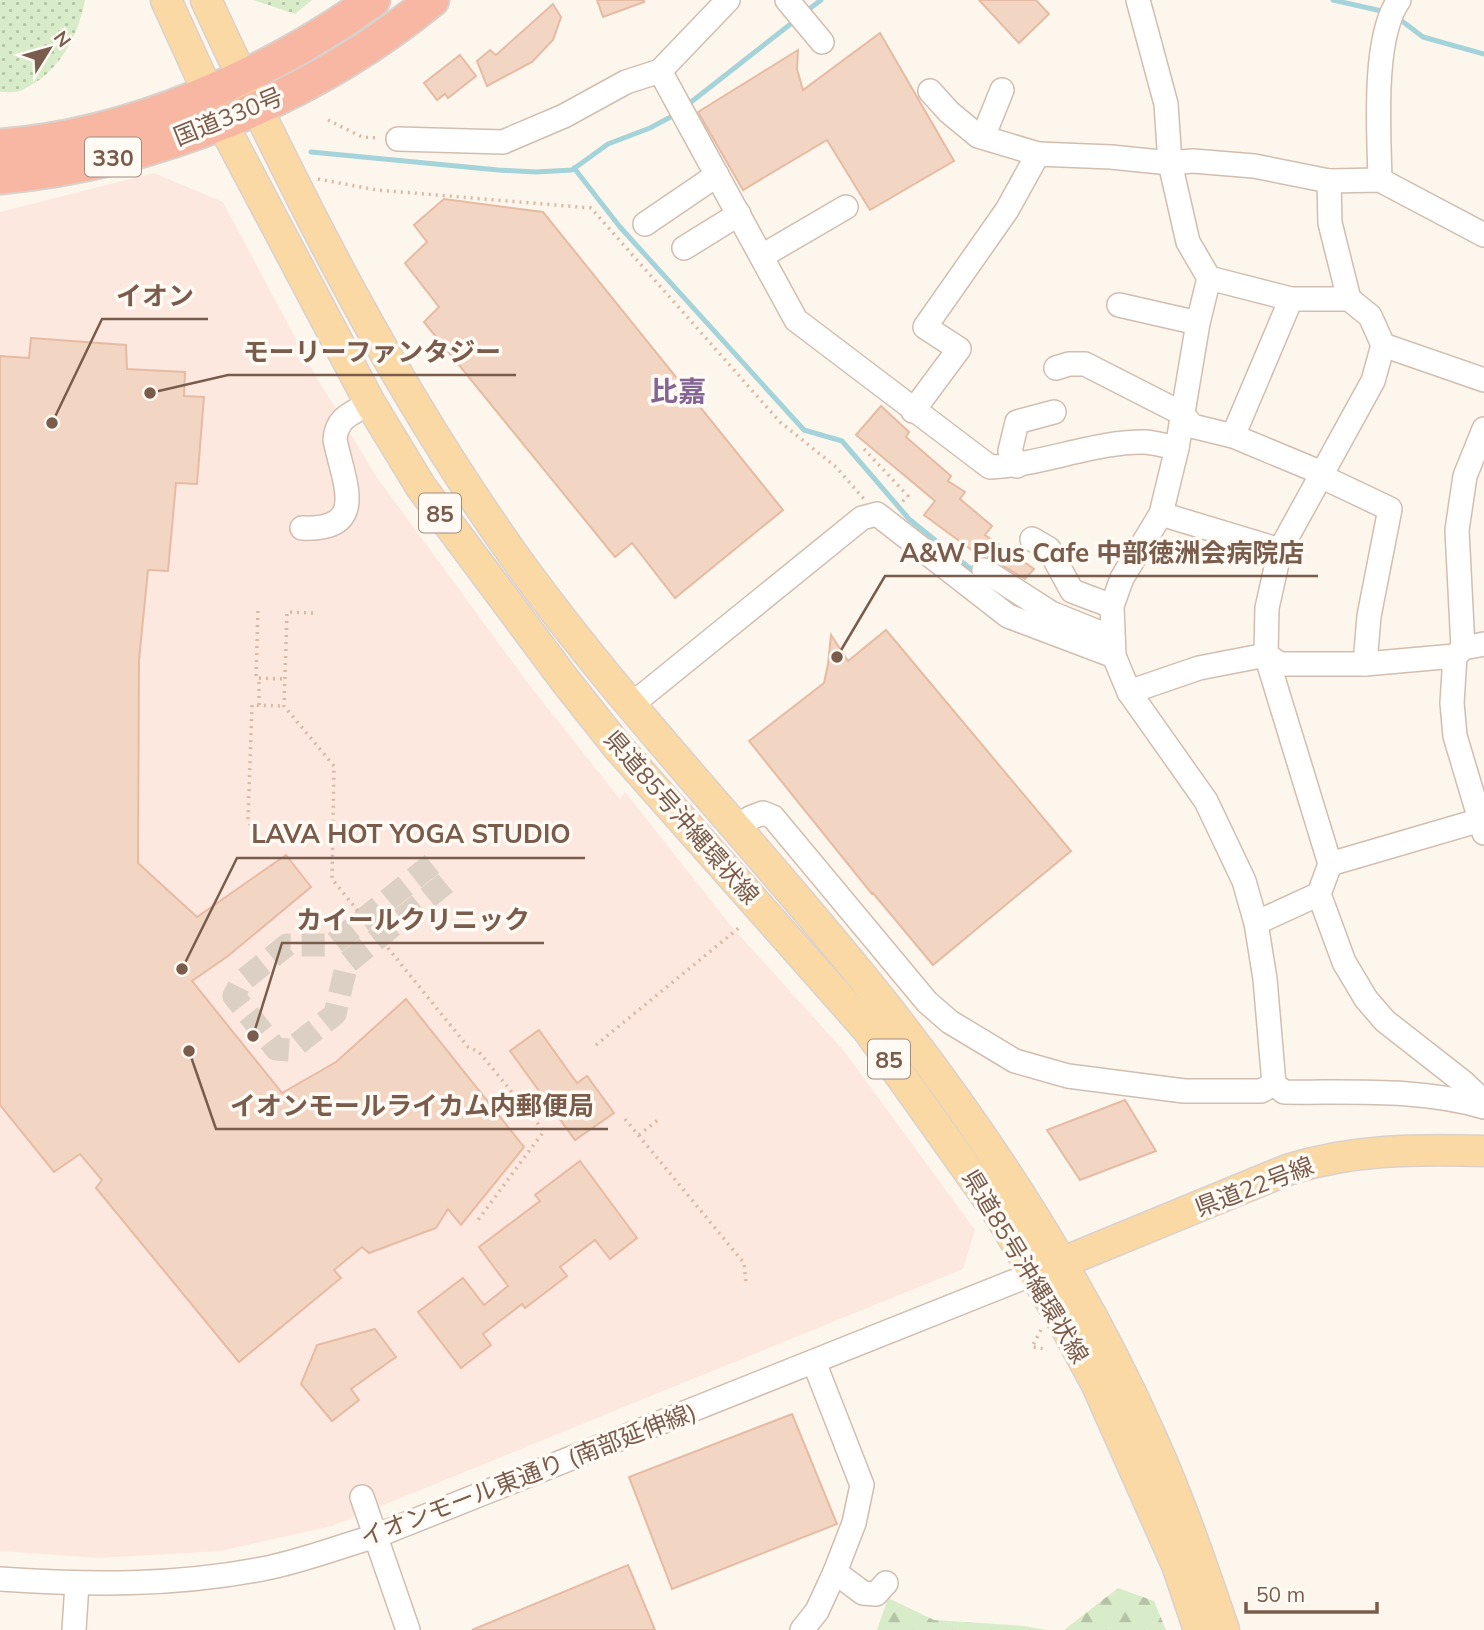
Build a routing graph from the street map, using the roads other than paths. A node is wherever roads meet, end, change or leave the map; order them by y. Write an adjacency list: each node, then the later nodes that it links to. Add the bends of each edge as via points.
1 (166, 0): 14 (main road, 県道85号沖縄環状線 / 85)
2 (206, 0): 11 (main road, 県道85号沖縄環状線 / 85)
3 (373, 0): 11 (highway, 国道330号 / 330)
4 (432, 0): 15 (highway, 国道330号 / 330, via 382,37)
5 (727, 0): 10 (street)
6 (1138, 0): 21 (street, via 1166,104)
7 (1399, 0): 24 (street, via 1390,13 1378,82)
8 (790, 4): 9 (street)
9 (815, 34)
10 (660, 71): 18 (street, via 626,82 503,142); 22 (street)
11 (241, 76): 14 (highway, 国道330号 / 330); 15 (main road, 県道85号沖縄環状線 / 85)
12 (1002, 90): 17 (street)
13 (930, 91): 17 (street, via 948,112)
14 (208, 92): 16 (main road, 県道85号沖縄環状線 / 85); 19 (highway, 国道330号 / 330, via 94,130)
15 (257, 109): 16 (highway, 国道330号 / 330); 60 (main road, 県道85号沖縄環状線 / 85, via 361,311 425,422 517,559)
16 (222, 123): 23 (highway, 国道330号 / 330, via 106,159); 40 (main road, 県道85号沖縄環状線 / 85)
17 (983, 137): 20 (street)
18 (398, 139)
19 (0, 146)
20 (1038, 154): 21 (street); 41 (street, via 1007,210 925,327 960,349)
21 (1170, 163): 25 (street, via 1254,166); 32 (street, via 1188,242)
22 (718, 175): 27 (street); 28 (street)
23 (0, 177)
24 (1380, 180): 25 (street); 29 (street)
25 (1329, 181): 34 (street, via 1330,223)
26 (846, 207): 31 (street)
27 (738, 214): 30 (street); 31 (street)
28 (645, 224)
29 (1484, 235)
30 (684, 248)
31 (762, 257): 41 (street, via 796,320)
32 (1209, 278): 33 (street); 36 (street)
33 (1291, 299): 34 (street); 45 (street)
34 (1349, 299): 37 (street, via 1370,316)
35 (1119, 305): 36 (street)
36 (1198, 323): 43 (street)
37 (1383, 345): 39 (street); 48 (street, via 1373,381)
38 (1056, 368): 43 (street, via 1085,365)
39 (1484, 380)
40 (370, 402): 50 (street, via 335,429 347,500 343,517 326,528); 69 (main road, 県道85号沖縄環状線 / 85, via 421,487 572,690 868,1030 1001,1217)
41 (913, 411): 47 (street, via 990,467)
42 (1054, 412): 47 (street, via 1017,422 1010,451)
43 (1183, 414): 45 (street, via 1192,426); 46 (street)
44 (1484, 429): 56 (street, via 1465,476 1457,530)
45 (1233, 436): 48 (street)
46 (1177, 448): 47 (street, via 1147,442 1121,444); 49 (street)
47 (1017, 466)
48 (1322, 473): 52 (street); 58 (street, via 1390,509)
49 (1161, 514): 52 (street); 54 (street, via 1122,578)
50 (302, 528)
51 (1032, 539): 54 (street, via 1049,549 1072,591)
52 (1280, 550): 57 (street, via 1267,608)
53 (984, 570): 55 (street, via 1051,614)
54 (1112, 606): 55 (street)
55 (1114, 647): 59 (street); 60 (street, via 1008,616 877,514 862,518)
56 (1467, 649): 58 (street); 61 (street, via 1452,703 1455,736)
57 (1266, 654): 58 (street, via 1280,664); 59 (street, via 1199,668); 63 (street)
58 (1364, 664)
59 (1129, 692): 65 (street, via 1206,801 1244,880)
60 (630, 706): 62 (main road, 県道85号沖縄環状線 / 85)
61 (1483, 825): 63 (street)
62 (737, 828): 66 (street, via 763,813 773,817 927,1002 950,1022 1015,1061 1068,1076 1184,1091 1261,1091); 69 (main road, 県道85号沖縄環状線 / 85, via 816,919 946,1084 1026,1203)
63 (1331, 864): 64 (street)
64 (1319, 894): 65 (street); 67 (street, via 1345,962 1366,999 1385,1021 1463,1082)
65 (1255, 923): 66 (street, via 1269,1005)
66 (1274, 1083): 67 (street, via 1284,1092 1393,1094)
67 (1484, 1105)
68 (1484, 1151): 69 (main road, 県道22号線, via 1393,1151 1319,1160)
69 (1049, 1268): 70 (main road, 県道85号沖縄環状線 / 85); 71 (street, イオンモール東通り (南部延伸線))
70 (1086, 1336): 81 (main road, 県道85号沖縄環状線 / 85); 82 (main road, 県道85号沖縄環状線 / 85, via 1153,1441)
71 (814, 1362): 73 (street, イオンモール東通り (南部延伸線)); 74 (street, via 862,1485 854,1523)
72 (362, 1497): 73 (street)
73 (376, 1536): 77 (street, イオンモール東通り (南部延伸線), via 234,1574 159,1583); 79 (street)
74 (835, 1572): 76 (street, via 863,1593 876,1594); 80 (street)
75 (0, 1579): 77 (street, イオンモール東通り (南部延伸線))
76 (886, 1583)
77 (77, 1584): 78 (street)
78 (75, 1630)
79 (408, 1630)
80 (803, 1630)
81 (1199, 1630)
82 (1224, 1630)

